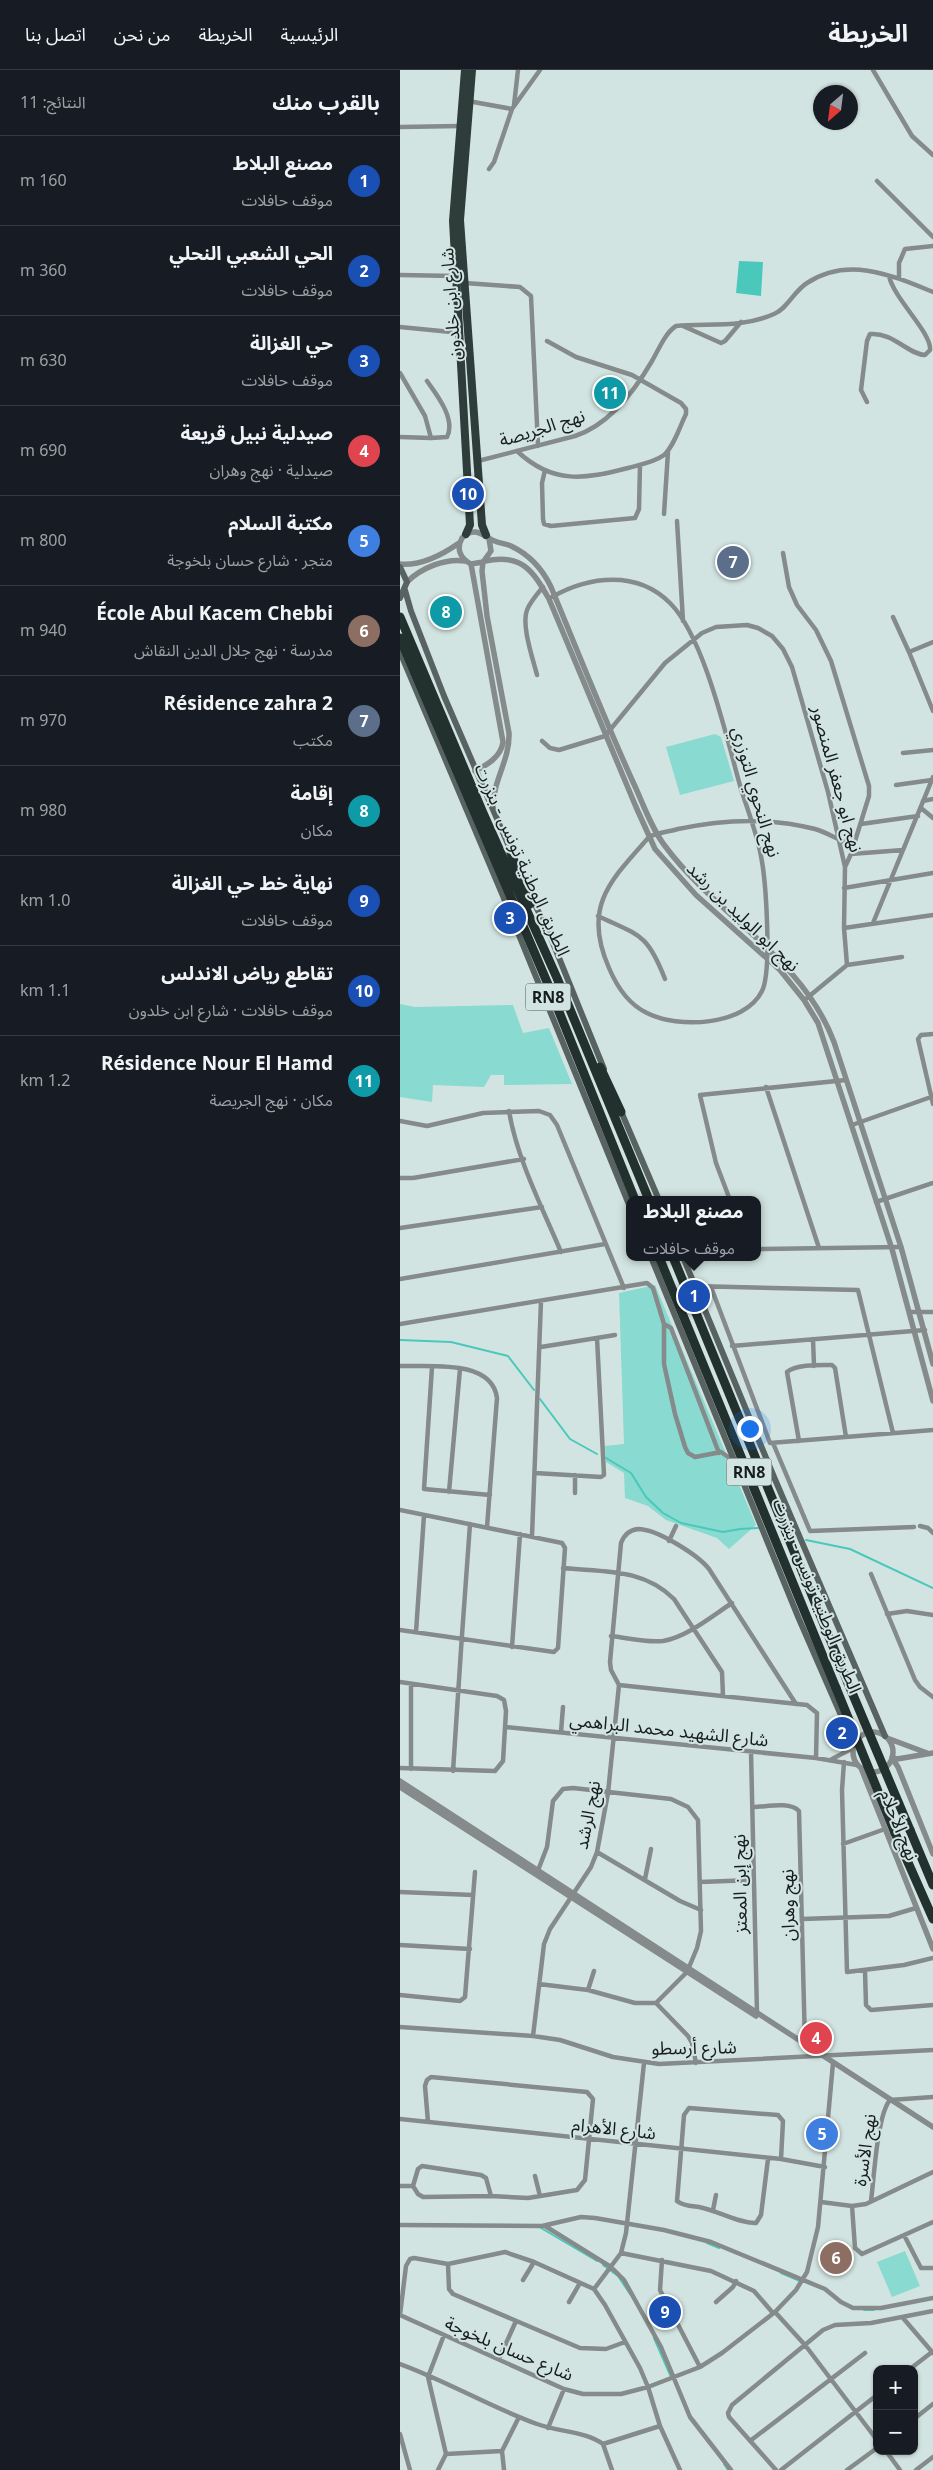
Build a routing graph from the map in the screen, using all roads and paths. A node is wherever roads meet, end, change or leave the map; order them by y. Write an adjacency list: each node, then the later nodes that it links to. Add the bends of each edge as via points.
1 (465, 70): 6 (highway, شارع ابن خلدون)
2 (472, 70): 6 (highway, شارع ابن خلدون)
3 (518, 70): 7 (street)
4 (540, 70): 7 (street)
5 (873, 70): 10 (street, via 912,136)
6 (466, 101): 7 (street); 8 (highway, شارع ابن خلدون); 19 (highway, شارع ابن خلدون, via 460,220)
7 (513, 108): 11 (street)
8 (460, 126): 9 (street); 16 (highway, شارع ابن خلدون, via 453,221)
9 (400, 127)
10 (933, 155)
11 (489, 169)
12 (877, 182): 13 (street)
13 (933, 237)
14 (933, 246): 18 (street, via 904,249 899,263)
15 (400, 275): 16 (street)
16 (455, 276): 40 (highway, شارع ابن خلدون, via 470,525)
17 (889, 276): 18 (street); 21 (street, via 843,268 825,273 805,284 774,314); 29 (street, via 894,292 922,331 930,350 920,355 899,341 870,334 861,390)
18 (899, 278): 20 (street)
19 (465, 283): 32 (street, via 520,287 531,296); 35 (highway, شارع ابن خلدون)
20 (933, 292)
21 (741, 322): 22 (street); 22 (street, via 721,343)
22 (682, 325): 27 (street, نهج الجريصة, via 670,329)
23 (400, 327): 24 (street)
24 (451, 332)
25 (547, 341): 27 (street, via 576,357)
26 (400, 373): 31 (street, via 425,416)
27 (641, 380): 32 (street, نهج الجريصة, via 600,424 589,431); 34 (street, via 686,409)
28 (427, 381): 31 (street, via 441,402 448,427 447,437)
29 (867, 402)
30 (400, 437): 31 (street)
31 (431, 438)
32 (538, 446): 33 (street, نهج الجريصة)
33 (517, 451): 35 (street, نهج الجريصة); 37 (street)
34 (668, 451): 36 (street); 38 (street)
35 (478, 461): 41 (highway, شارع ابن خلدون, via 482,525)
36 (640, 465): 37 (street, via 587,478 565,477); 37 (street, via 639,508 635,518 551,526 544,524 543,519)
37 (544, 470)
38 (664, 514)
39 (677, 521): 54 (street)
40 (466, 534): 41 (street, via 473,531); 42 (street)
41 (487, 537): 44 (street, via 492,551); 50 (street, نهج ابو الوليد بن رشد, via 528,556 547,578)
42 (459, 543): 45 (street, via 459,549); 46 (street, via 432,558)
43 (783, 553): 77 (street, via 788,587 816,630 831,662 867,777 869,796)
44 (484, 561): 45 (street); 48 (street, نهج ابو الوليد بن رشد, via 502,559 524,565); 73 (street, via 482,572 487,616 509,733 508,753 494,788)
45 (468, 562): 47 (street, via 454,559 434,565 414,574); 67 (street, via 504,742 495,758)
46 (400, 566): 47 (main road)
47 (407, 582): 49 (main road)
48 (543, 587): 50 (street, نهج ابو الوليد بن رشد); 60 (street, via 527,609 526,618)
49 (405, 590): 51 (main road); 67 (main road)
50 (552, 597): 54 (street, نهج النحوي التوزري, via 604,578 634,582 658,593 671,604); 62 (street, نهج ابو الوليد بن رشد); 63 (street, نهج ابو الوليد بن رشد)
51 (400, 598)
52 (400, 617): 59 (highway, الطريق الوطنية تونس - بنزرت / RN8)
53 (893, 617): 58 (street)
54 (683, 622): 56 (street, نهج النحوي التوزري)
55 (400, 638): 59 (highway, الطريق الوطنية تونس - بنزرت / RN8)
56 (694, 639): 62 (street, نهج ابو جعفر المنصور, via 665,663); 76 (street, نهج النحوي التوزري, via 715,696); 80 (street, نهج ابو جعفر المنصور, via 716,627 747,625 772,636 783,649 799,691)
57 (933, 642): 58 (street)
58 (908, 652): 61 (street)
59 (405, 658): 92 (main road); 98 (highway, الطريق الوطنية تونس - بنزرت / RN8); 103 (highway, الطريق الوطنية تونس - بنزرت / RN8)
60 (537, 675)
61 (933, 711)
62 (611, 731): 63 (street, نهج ابو جعفر المنصور); 78 (street, نهج ابو الوليد بن رشد)
63 (605, 736): 64 (street, via 558,750); 79 (street, نهج ابو الوليد بن رشد)
64 (542, 741)
65 (933, 750): 66 (street)
66 (902, 753)
67 (475, 771): 73 (main road)
68 (932, 778): 69 (street); 71 (street)
69 (896, 785)
70 (933, 799): 71 (street)
71 (923, 801): 72 (street)
72 (921, 808): 74 (street); 75 (street)
73 (492, 811): 83 (main road)
74 (918, 816): 77 (street); 82 (street)
75 (933, 818)
76 (750, 820): 78 (street); 80 (street, via 815,829); 94 (street, نهج النحوي التوزري, via 763,867)
77 (861, 824): 81 (street)
78 (657, 833): 79 (street); 94 (street, نهج ابو الوليد بن رشد, via 702,890)
79 (649, 837): 90 (street, via 613,881); 95 (street, نهج ابو الوليد بن رشد, via 666,863 696,895)
80 (838, 840): 81 (street); 85 (street, نهج ابو جعفر المنصور)
81 (853, 845): 84 (street)
82 (903, 850): 84 (street); 87 (street)
83 (511, 853): 98 (highway); 110 (main road, via 551,938)
84 (852, 854): 85 (street)
85 (845, 867): 88 (street, نهج ابو جعفر المنصور)
86 (933, 873): 87 (street)
87 (892, 880): 88 (street); 91 (street)
88 (844, 888): 93 (street, نهج ابو جعفر المنصور)
89 (933, 915): 91 (street)
90 (598, 916): 95 (street, نهج النحوي التوزري, via 598,940 624,994 647,1013 670,1022 716,1020 746,1010 759,997 766,981); 99 (street, via 646,941)
91 (873, 923): 93 (street)
92 (515, 924): 103 (highway, RN8); 123 (main road)
93 (844, 928): 97 (street, نهج ابو جعفر المنصور)
94 (766, 945): 95 (street, نهج النحوي التوزري); 100 (street, نهج ابو الوليد بن رشد)
95 (766, 956): 101 (street, نهج ابو الوليد بن رشد)
96 (902, 957): 97 (street)
97 (847, 965): 100 (street)
98 (556, 975): 110 (highway, RN8); 120 (highway, الطريق الوطنية تونس - بنزرت / RN8)
99 (665, 979)
100 (810, 996): 101 (street); 104 (street, نهج ابو الوليد بن رشد, via 831,1032)
101 (804, 1000): 105 (street, نهج ابو الوليد بن رشد, via 822,1032)
102 (933, 1034): 107 (street, via 922,1035 918,1039)
103 (582, 1069): 112 (highway, الطريق الوطنية تونس - بنزرت / RN8)
104 (846, 1080): 105 (street); 113 (street, نهج ابو الوليد بن رشد)
105 (838, 1082): 106 (street); 114 (street, نهج ابو الوليد بن رشد)
106 (766, 1087): 122 (street, via 699,1096); 129 (street)
107 (931, 1097): 108 (street); 113 (street)
108 (933, 1104)
109 (509, 1111): 111 (street, via 466,1115 427,1126); 115 (street); 128 (street, via 540,1111 550,1115 557,1125)
110 (621, 1112): 121 (main road)
111 (400, 1121)
112 (602, 1121): 118 (highway, RN8); 119 (highway, الطريق الوطنية تونس - بنزرت / RN8)
113 (860, 1123): 114 (street); 124 (street, نهج ابو الوليد بن رشد)
114 (852, 1125): 125 (street, نهج ابو الوليد بن رشد)
115 (524, 1159): 116 (street); 126 (street)
116 (400, 1178)
117 (933, 1183): 124 (street)
118 (629, 1196)
119 (633, 1196)
120 (647, 1196)
121 (657, 1196)
122 (729, 1196)
123 (626, 1197)
124 (884, 1199): 125 (street); 130 (street, نهج ابو الوليد بن رشد)
125 (876, 1202): 132 (street, نهج ابو الوليد بن رشد)
126 (542, 1207): 127 (street); 133 (street)
127 (400, 1228)
128 (605, 1244): 133 (street); 141 (street)
129 (819, 1248): 131 (street); 132 (street)
130 (901, 1248): 132 (street); 144 (street, نهج ابو الوليد بن رشد)
131 (761, 1249)
132 (892, 1249): 143 (street, نهج ابو الوليد بن رشد)
133 (561, 1252): 138 (street)
134 (653, 1261): 165 (main road)
135 (661, 1261): 241 (highway, الطريق الوطنية تونس - بنزرت / RN8, bridge)
136 (675, 1261): 233 (highway, الطريق الوطنية تونس - بنزرت / RN8, bridge)
137 (685, 1261): 139 (main road)
138 (400, 1280)
139 (694, 1286): 140 (street); 206 (main road)
140 (711, 1287): 150 (street, via 858,1290); 154 (street)
141 (624, 1288): 142 (street); 147 (street, via 642,1283 650,1285)
142 (541, 1301): 146 (street); 155 (street)
143 (910, 1312): 144 (street); 149 (street, نهج ابو الوليد بن رشد)
144 (920, 1312): 145 (street); 148 (street, نهج ابو الوليد بن رشد)
145 (933, 1312)
146 (400, 1324)
147 (664, 1324): 168 (street, via 671,1328); 168 (street, via 664,1364 685,1447 695,1457)
148 (925, 1330): 149 (street); 156 (street, نهج ابو الوليد بن رشد)
149 (916, 1331): 150 (street); 161 (street, نهج ابو الوليد بن رشد)
150 (870, 1334): 153 (street); 163 (street)
151 (615, 1335): 152 (street)
152 (597, 1338): 155 (street); 171 (street, via 604,1473 601,1477)
153 (812, 1339): 154 (street); 158 (street)
154 (732, 1346): 167 (street, via 769,1441)
155 (541, 1347): 170 (street)
156 (933, 1364)
157 (400, 1366): 159 (street)
158 (814, 1366): 164 (street, via 832,1365 835,1368); 166 (street, via 787,1372)
159 (432, 1367): 160 (street); 172 (street, via 422,1487 426,1491)
160 (460, 1369): 172 (street); 174 (street, via 482,1374 494,1385 496,1392)
161 (933, 1401)
162 (933, 1430): 163 (street)
163 (893, 1433): 164 (street)
164 (846, 1437): 166 (street)
165 (727, 1440): 168 (street); 169 (main road)
166 (800, 1441): 167 (street)
167 (773, 1443): 180 (street, via 810,1531 917,1526 928,1528)
168 (720, 1453): 169 (street)
169 (734, 1461): 208 (main road)
170 (535, 1473): 171 (street); 182 (street)
171 (575, 1475): 173 (street)
172 (449, 1492): 174 (street)
173 (575, 1493)
174 (490, 1495): 179 (street)
175 (400, 1510): 176 (street)
176 (424, 1514): 177 (street); 192 (street)
177 (470, 1524): 179 (street); 194 (street)
178 (676, 1526): 183 (street)
179 (487, 1527): 181 (street)
180 (933, 1533)
181 (520, 1534): 182 (street); 195 (street)
182 (532, 1536): 184 (street, via 564,1544)
183 (669, 1541): 185 (street, via 642,1530 628,1532 621,1543); 187 (street, via 697,1556 710,1569)
184 (563, 1568): 185 (street); 195 (street, via 557,1650 550,1653)
185 (617, 1573): 190 (street, via 648,1579 664,1589); 193 (street)
186 (870, 1574): 188 (street)
187 (732, 1603): 190 (street); 202 (street)
188 (887, 1614): 189 (street, via 907,1611); 201 (street, via 915,1680)
189 (933, 1615)
190 (693, 1628): 193 (street, via 658,1641); 200 (street, via 722,1672)
191 (400, 1630): 192 (street)
192 (416, 1632): 194 (street)
193 (611, 1636): 198 (street, via 611,1670)
194 (463, 1640): 195 (street); 199 (street)
195 (512, 1647)
196 (400, 1682): 197 (street)
197 (411, 1684): 199 (street); 217 (street)
198 (619, 1685): 200 (street); 207 (street, نهج الرشد)
199 (457, 1690): 204 (street, via 504,1700); 218 (street)
200 (724, 1696): 202 (street)
201 (933, 1697)
202 (796, 1704): 211 (street, via 811,1707 817,1713)
203 (563, 1707): 205 (street)
204 (506, 1727): 205 (street, شارع الشهيد محمد البراهمي); 218 (street, via 503,1761 498,1768 490,1772)
205 (561, 1732): 207 (street, شارع الشهيد محمد البراهمي)
206 (886, 1737): 208 (street, via 870,1732 860,1736); 210 (street); 212 (street, via 891,1744)
207 (614, 1739): 209 (street, شارع الشهيد محمد البراهمي); 221 (street, نهج الرشد)
208 (853, 1747): 213 (street); 215 (street, via 854,1760)
209 (751, 1752): 211 (street, شارع الشهيد محمد البراهمي); 222 (street, نهج إبن المعتز)
210 (930, 1753): 212 (street)
211 (816, 1758): 213 (street, شارع الشهيد محمد البراهمي)
212 (892, 1758): 215 (street, via 881,1770 871,1772); 227 (street)
213 (830, 1760): 214 (street, شارع الشهيد محمد البراهمي)
214 (844, 1762): 215 (street, شارع الشهيد محمد البراهمي); 224 (street)
215 (859, 1766): 223 (street, نهج الأحلام)
216 (400, 1768): 217 (street)
217 (411, 1769): 218 (street)
218 (454, 1771)
219 (400, 1780): 229 (street)
220 (400, 1787): 229 (street)
221 (608, 1793): 226 (street, نهج الرشد); 229 (street, via 573,1788 563,1789 557,1794 551,1808 547,1847); 232 (street, via 671,1799 688,1807 698,1820)
222 (753, 1807): 231 (street, نهج إبن المعتز); 240 (street, نهج وهران, via 788,1806 799,1811)
223 (885, 1829): 224 (street); 237 (street, نهج الأحلام)
224 (844, 1844): 239 (street)
225 (651, 1849): 230 (street)
226 (597, 1852): 230 (street); 235 (street, نهج الرشد)
227 (933, 1854)
228 (475, 1872): 236 (street)
229 (537, 1872): 235 (street)
230 (645, 1879): 238 (street, via 680,1902)
231 (754, 1880): 232 (street); 254 (street, نهج إبن المعتز)
232 (700, 1882): 238 (street)
233 (933, 1884)
234 (400, 1892): 236 (street)
235 (573, 1894): 246 (street); 249 (street, نهج الرشد, via 544,1944)
236 (473, 1895): 243 (street)
237 (916, 1908): 239 (street, via 889,1916); 244 (street, نهج الأحلام)
238 (701, 1910): 246 (street, via 701,1931)
239 (847, 1918): 240 (street); 248 (street, via 847,1972)
240 (802, 1919): 257 (street, نهج وهران)
241 (933, 1919)
242 (400, 1945): 243 (street)
243 (470, 1949): 251 (street, via 467,1992 460,2001)
244 (933, 1950)
245 (933, 1958): 248 (street)
246 (688, 1970): 252 (street); 254 (street)
247 (594, 1971): 250 (street)
248 (865, 1971): 253 (street, via 866,2005 871,2010)
249 (539, 1984): 250 (street); 256 (street, نهج الرشد)
250 (588, 1990): 252 (street, via 624,2002)
251 (400, 1995)
252 (656, 2003): 261 (street, via 688,2036)
253 (933, 2005)
254 (757, 2014): 257 (street)
255 (400, 2027): 256 (street, شارع أرسطو)
256 (533, 2036): 260 (street, شارع أرسطو)
257 (805, 2045): 259 (street)
258 (933, 2050): 259 (street, شارع أرسطو)
259 (821, 2057): 261 (street, شارع أرسطو); 262 (street)
260 (644, 2063): 261 (street, شارع أرسطو); 270 (street)
261 (696, 2063)
262 (833, 2064): 264 (street); 274 (street, شارع حسان بلخوجة)
263 (933, 2097): 264 (street)
264 (889, 2101): 267 (street); 268 (street); 282 (street, نهج الأسرة, via 882,2116)
265 (400, 2119): 266 (street, شارع الأهرام)
266 (428, 2122): 269 (street, شارع الأهرام); 269 (street, via 425,2086 431,2077 587,2092 593,2099)
267 (933, 2127)
268 (933, 2132)
269 (589, 2140): 270 (street, شارع الأهرام); 280 (street, via 585,2180 580,2188)
270 (636, 2146): 271 (street, شارع الأهرام); 287 (street)
271 (680, 2150): 272 (street, شارع الأهرام); 273 (street, via 684,2115 689,2108 772,2114 783,2121); 285 (street, via 677,2201 682,2205)
272 (768, 2159): 273 (street, شارع الأهرام); 285 (street, via 758,2222 749,2223)
273 (781, 2159): 274 (street, شارع الأهرام)
274 (825, 2167): 283 (street, شارع حسان بلخوجة)
275 (933, 2172): 282 (street)
276 (536, 2176): 280 (street)
277 (400, 2186): 278 (street)
278 (413, 2186): 279 (street, via 423,2198); 279 (street, via 422,2166 481,2175 486,2178)
279 (492, 2196): 280 (street)
280 (540, 2196)
281 (716, 2196): 285 (street)
282 (872, 2201): 284 (street)
283 (821, 2202): 284 (street); 298 (street, شارع حسان بلخوجة, via 813,2254)
284 (852, 2206): 290 (street, via 855,2248 859,2253 866,2253)
285 (713, 2210)
286 (933, 2222): 290 (street)
287 (627, 2223): 289 (street, via 584,2217); 291 (street); 298 (street, via 710,2242)
288 (400, 2225): 289 (street)
289 (545, 2226): 295 (street)
290 (904, 2235): 296 (street, via 921,2268)
291 (622, 2253): 292 (street); 295 (street)
292 (662, 2260): 299 (street, via 711,2271); 318 (street, via 660,2290)
293 (534, 2262): 294 (street, via 504,2252); 297 (street); 300 (street)
294 (448, 2264): 307 (street, via 414,2258 408,2262); 309 (street, via 451,2292)
295 (611, 2267): 301 (street); 320 (street, via 636,2298)
296 (933, 2268)
297 (523, 2280)
298 (804, 2280): 302 (street, via 825,2289 853,2308 882,2308); 305 (street, شارع حسان بلخوجة)
299 (736, 2281): 304 (street); 305 (street, via 754,2291)
300 (580, 2283): 301 (street); 303 (street)
301 (594, 2290): 311 (street)
302 (933, 2298)
303 (570, 2302)
304 (716, 2302)
305 (774, 2312): 312 (street); 318 (street, شارع حسان بلخوجة)
306 (933, 2312): 308 (street)
307 (400, 2315): 310 (street, شارع حسان بلخوجة)
308 (903, 2318): 312 (street, via 835,2325); 314 (street)
309 (516, 2321): 311 (street, via 580,2348 606,2349); 315 (street)
310 (444, 2336): 315 (street, شارع حسان بلخوجة); 319 (street)
311 (625, 2342): 322 (street)
312 (804, 2345): 321 (street); 333 (street, via 729,2409 729,2418)
313 (865, 2353): 321 (street)
314 (932, 2353): 317 (street)
315 (499, 2359): 323 (street, شارع حسان بلخوجة)
316 (400, 2364): 319 (street)
317 (916, 2365)
318 (700, 2367): 320 (street, شارع حسان بلخوجة)
319 (428, 2377): 328 (street); 338 (street)
320 (674, 2377): 322 (street, شارع حسان بلخوجة); 346 (street, via 690,2417)
321 (830, 2380): 326 (street); 333 (street)
322 (648, 2387): 323 (street, شارع حسان بلخوجة, via 601,2396); 329 (street)
323 (564, 2389): 330 (street)
324 (873, 2398): 326 (street)
325 (933, 2404): 327 (street)
326 (854, 2412): 332 (street); 348 (street)
327 (918, 2416)
328 (519, 2418): 330 (street); 336 (street)
329 (660, 2426): 334 (street); 341 (street)
330 (548, 2428): 334 (street, via 588,2437)
331 (400, 2434): 335 (street)
332 (873, 2435)
333 (750, 2441): 347 (street)
334 (603, 2444): 345 (street)
335 (402, 2446): 342 (street)
336 (502, 2451): 338 (street); 344 (street)
337 (873, 2451): 349 (street)
338 (446, 2454): 343 (street)
339 (889, 2455): 350 (street)
340 (933, 2457): 351 (street)
341 (678, 2469)
342 (410, 2470)
343 (438, 2470)
344 (504, 2470)
345 (612, 2470)
346 (731, 2470)
347 (776, 2470)
348 (781, 2470)
349 (848, 2470)
350 (900, 2470)
351 (916, 2470)

